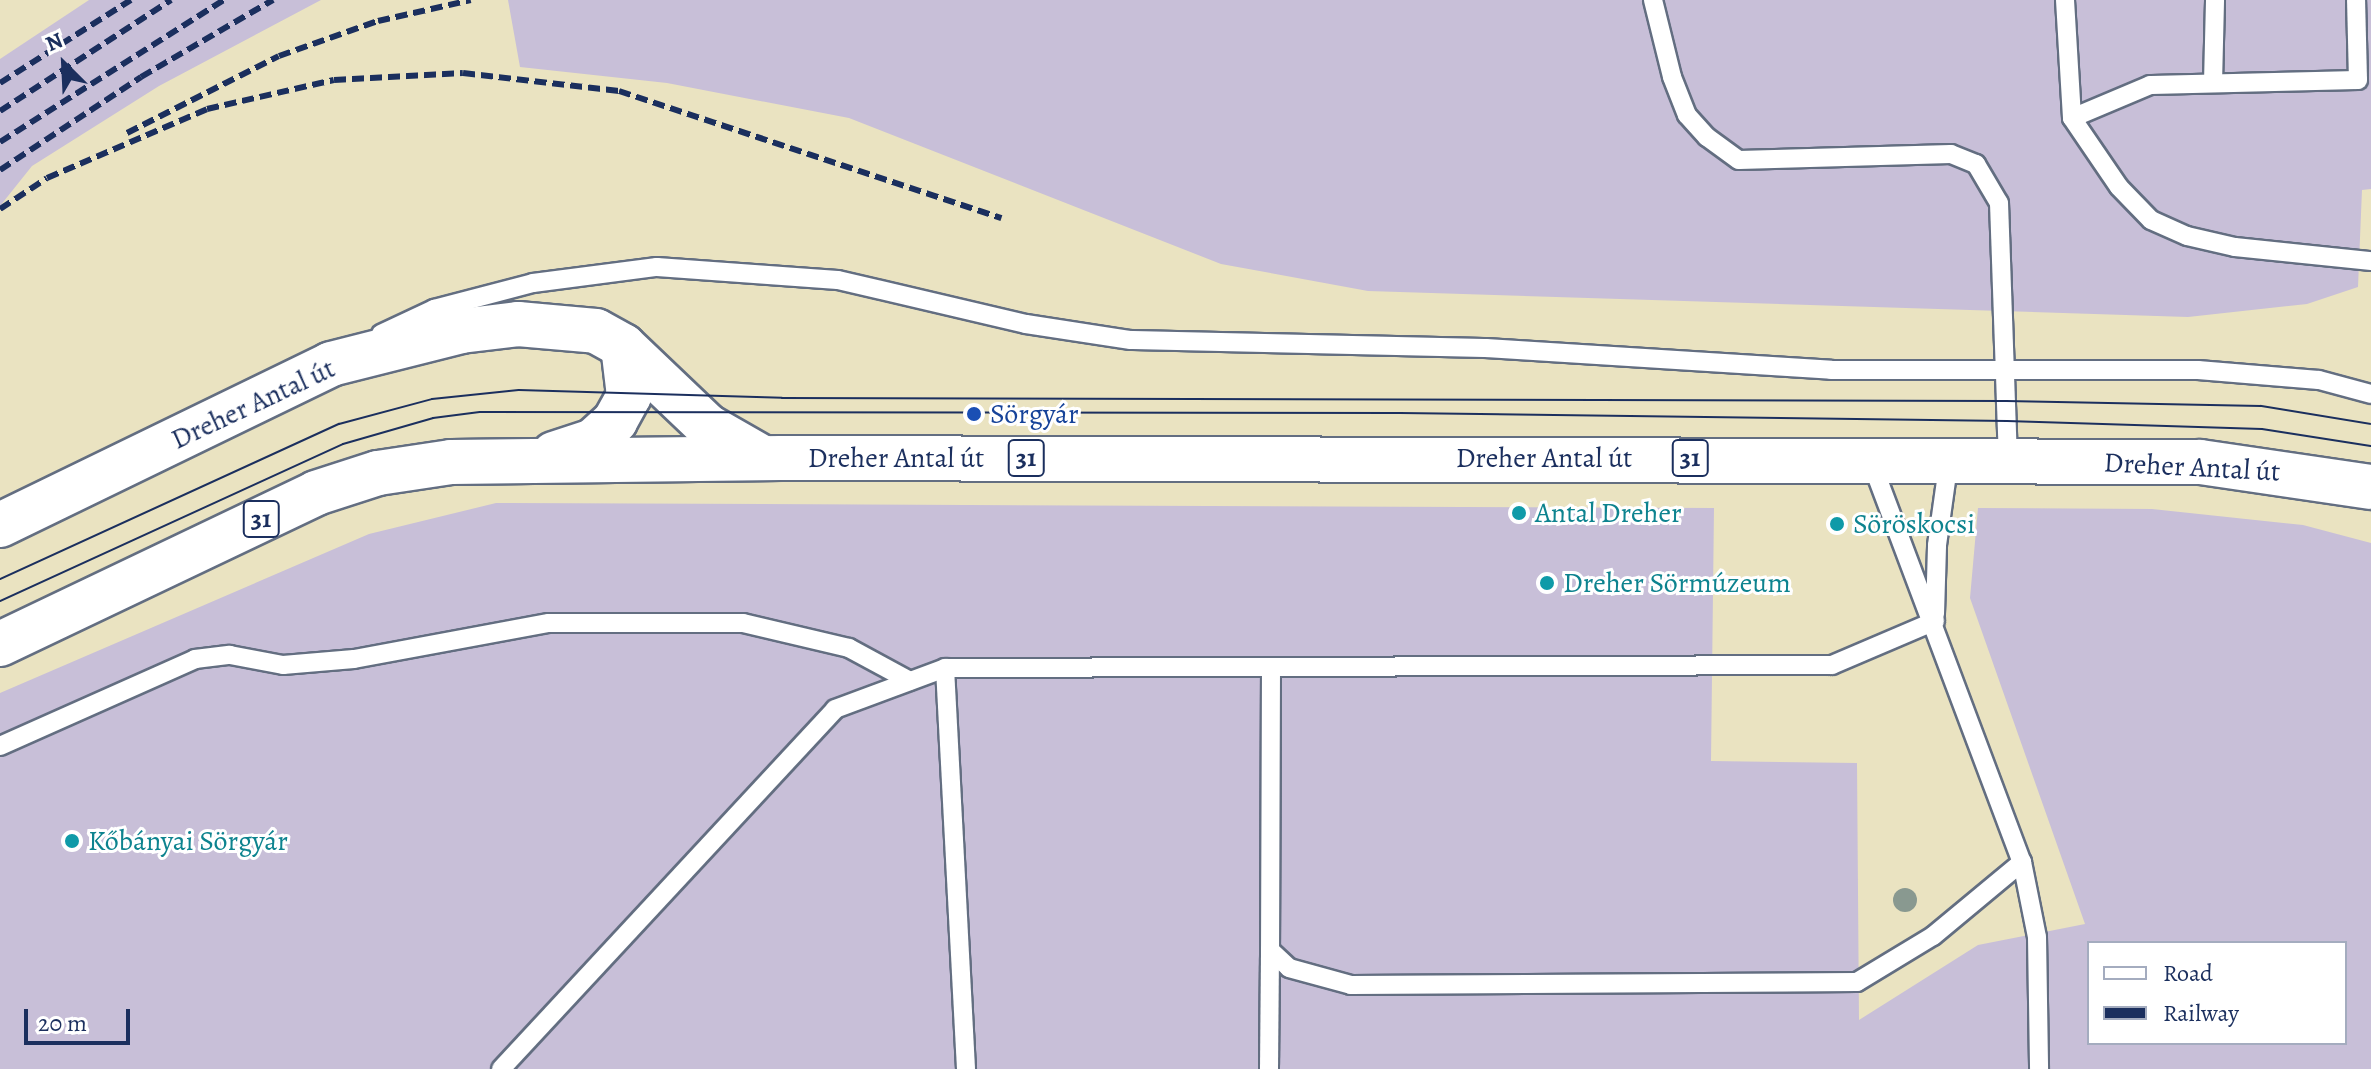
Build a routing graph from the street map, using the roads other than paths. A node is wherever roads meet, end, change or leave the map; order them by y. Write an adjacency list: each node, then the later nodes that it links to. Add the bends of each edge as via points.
1 (1653, 0): 11 (lane, via 1687,115 1739,160 1951,154 1976,164 1999,203)
2 (2065, 0): 7 (lane)
3 (2215, 0): 5 (lane)
4 (2356, 0): 6 (lane)
5 (2213, 83): 6 (lane); 7 (lane, via 2150,85)
6 (2364, 85)
7 (2072, 118): 8 (lane, via 2119,187 2151,220 2187,236 2235,247)
8 (2371, 261)
9 (623, 346): 10 (main road, Dreher Antal út / 31, via 596,331 518,324 461,331); 13 (main road, Dreher Antal út / 31, via 707,426); 15 (main road, via 629,396 615,421 593,441)
10 (331, 364): 11 (lane, via 434,309 583,273 657,267 838,280 1026,324 1131,340 1486,348 1831,370); 19 (main road, Dreher Antal út / 31)
11 (2006, 370): 12 (lane, via 2238,372 2319,380); 17 (lane)
12 (2371, 394)
13 (763, 458): 14 (main road, Dreher Antal út / 31); 15 (main road, Dreher Antal út / 31)
14 (1870, 458): 16 (main road, Dreher Antal út / 31); 20 (lane)
15 (540, 459): 21 (main road, Dreher Antal út / 31, via 451,462 378,473 316,493)
16 (1950, 459): 17 (main road, Dreher Antal út / 31); 20 (lane, via 1937,545)
17 (2008, 460): 18 (main road, Dreher Antal út / 31, via 2200,462)
18 (2371, 487)
19 (0, 525)
20 (1935, 621): 23 (lane, via 1832,665); 26 (lane)
21 (0, 644)
22 (945, 668): 23 (lane); 24 (lane); 29 (lane)
23 (1271, 668): 27 (lane)
24 (910, 681): 25 (lane, via 849,648 743,623 549,623 354,659 283,665 230,655 195,659); 28 (lane, via 835,709)
25 (0, 746)
26 (2022, 862): 27 (lane, via 1933,936 1857,982 1351,985 1289,968); 31 (lane, via 2037,937)
27 (1270, 950): 30 (lane)
28 (501, 1069)
29 (966, 1069)
30 (1269, 1069)
31 (2039, 1069)

